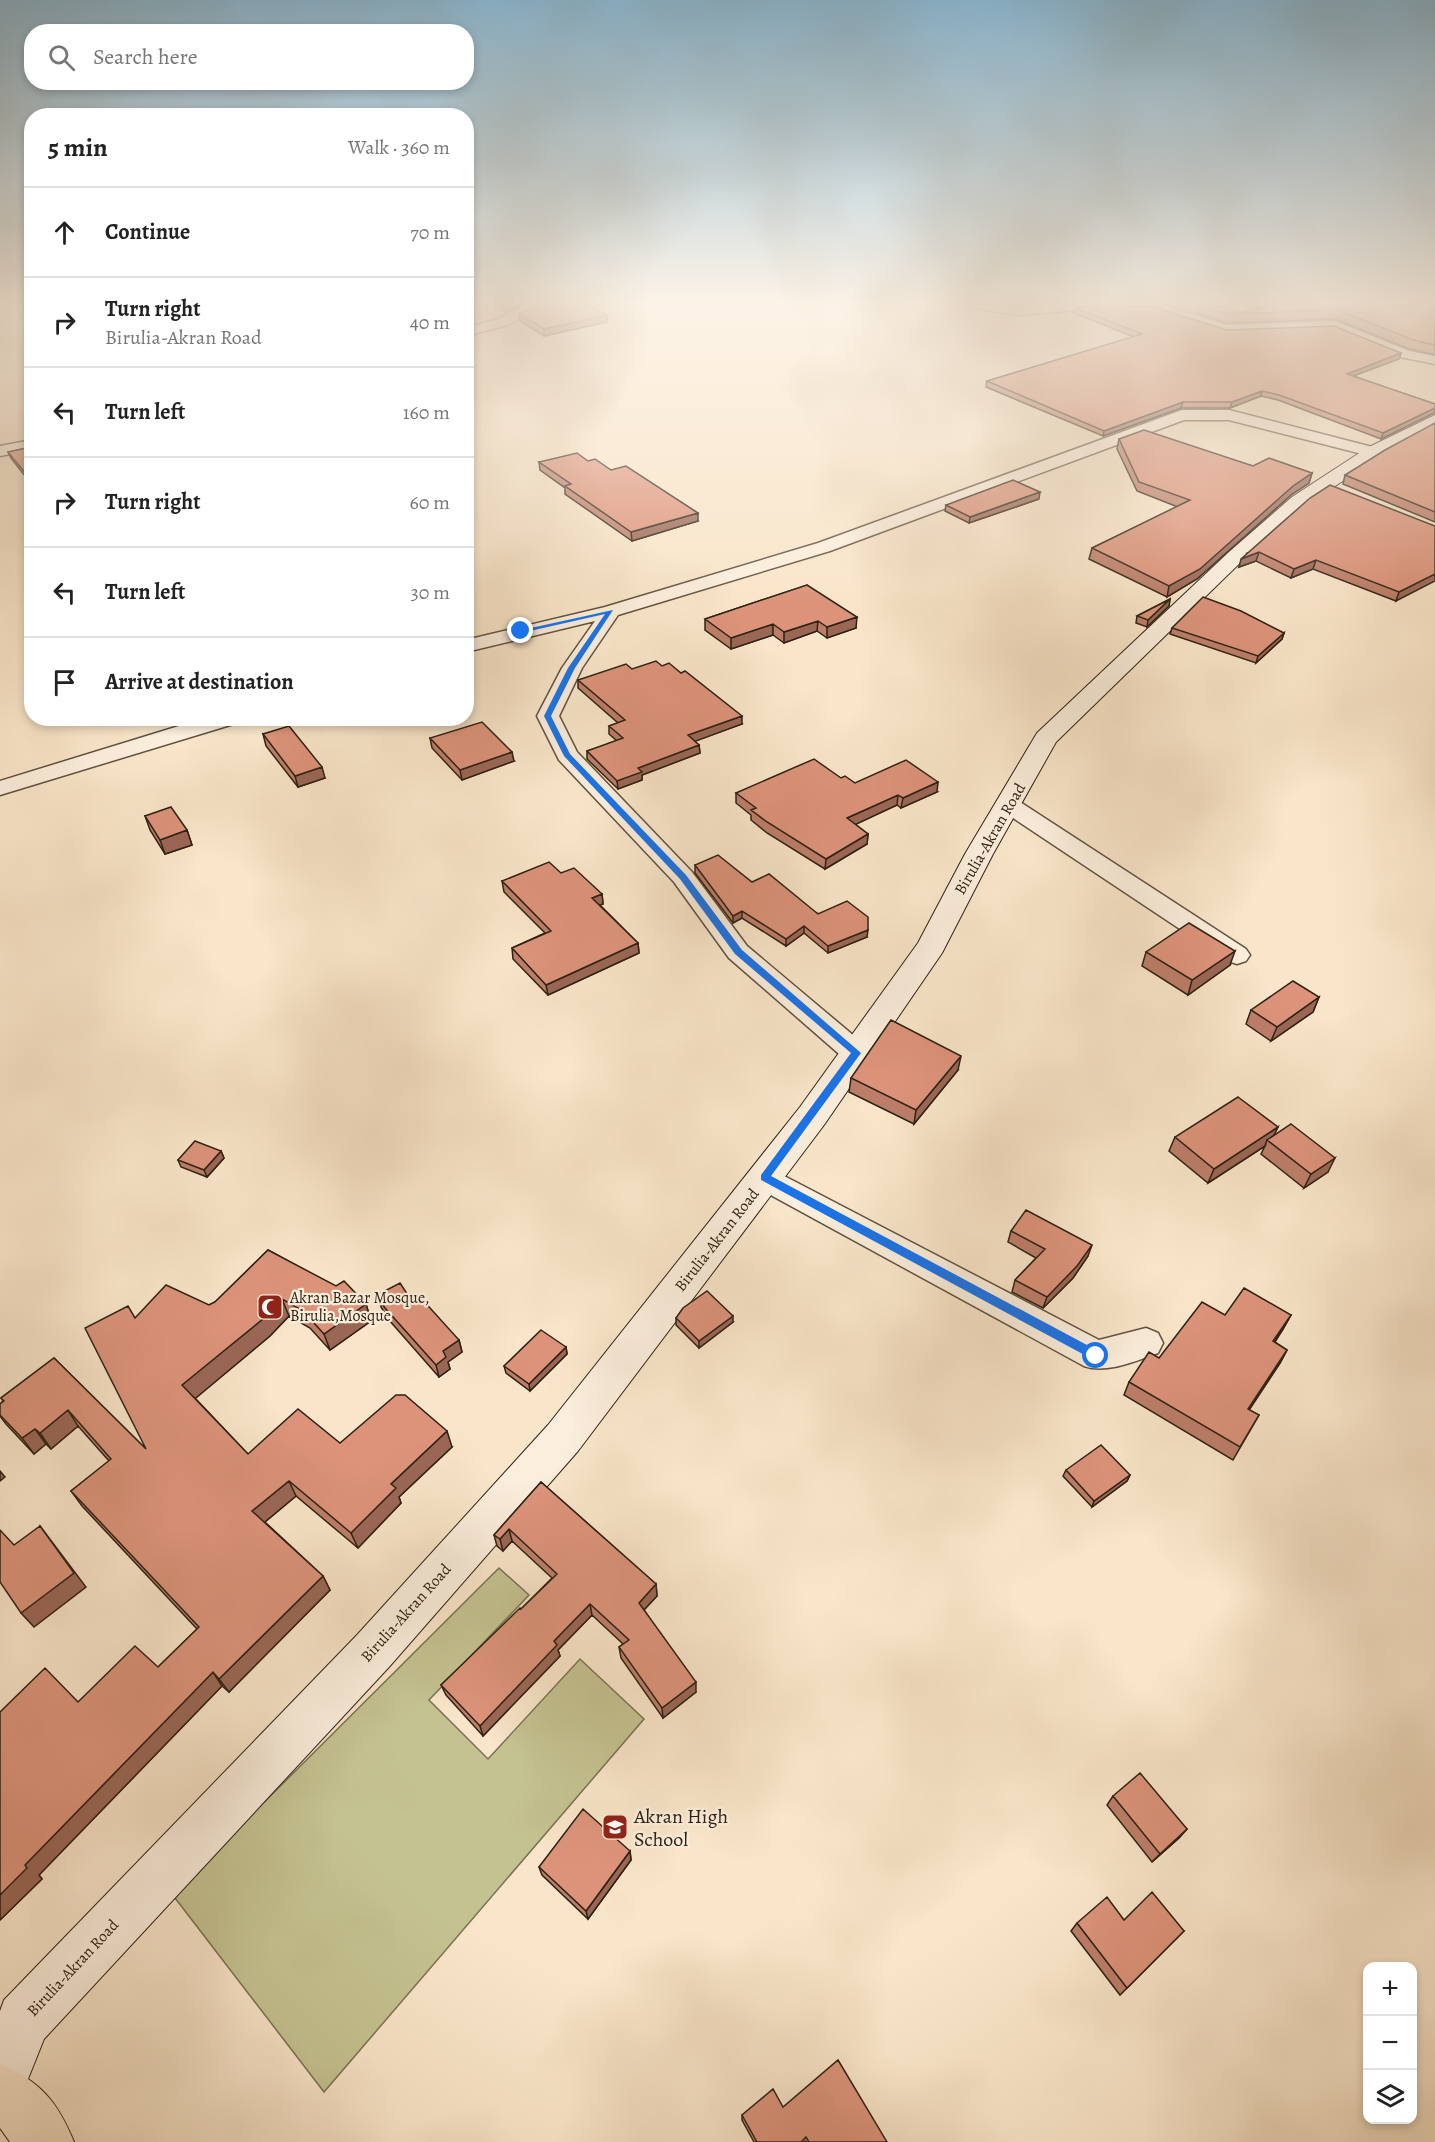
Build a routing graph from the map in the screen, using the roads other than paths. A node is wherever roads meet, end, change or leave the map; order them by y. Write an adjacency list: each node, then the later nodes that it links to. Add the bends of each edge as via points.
1 (1435, 420): 4 (street, Birulia-Akran Road)
2 (24, 446): 3 (street)
3 (0, 451)
4 (1374, 452): 5 (street, via 1229,415 1182,415 824,547); 9 (street, Birulia-Akran Road, via 1335,489 1299,501 1046,738)
5 (611, 611): 6 (street); 11 (street, via 572,668 548,716 567,754 683,877 738,952)
6 (474, 644)
7 (203, 726): 8 (street)
8 (0, 788)
9 (1009, 806): 10 (street); 11 (street, Birulia-Akran Road, via 931,946)
10 (1237, 955)
11 (856, 1053): 12 (street, Birulia-Akran Road)
12 (765, 1178): 13 (street, via 1096,1356); 14 (street, Birulia-Akran Road, via 563,1438 373,1651 24,2020)
13 (1146, 1343)
14 (0, 2079)
15 (0, 2093): 16 (highway, via 17,2103)
16 (45, 2142)

